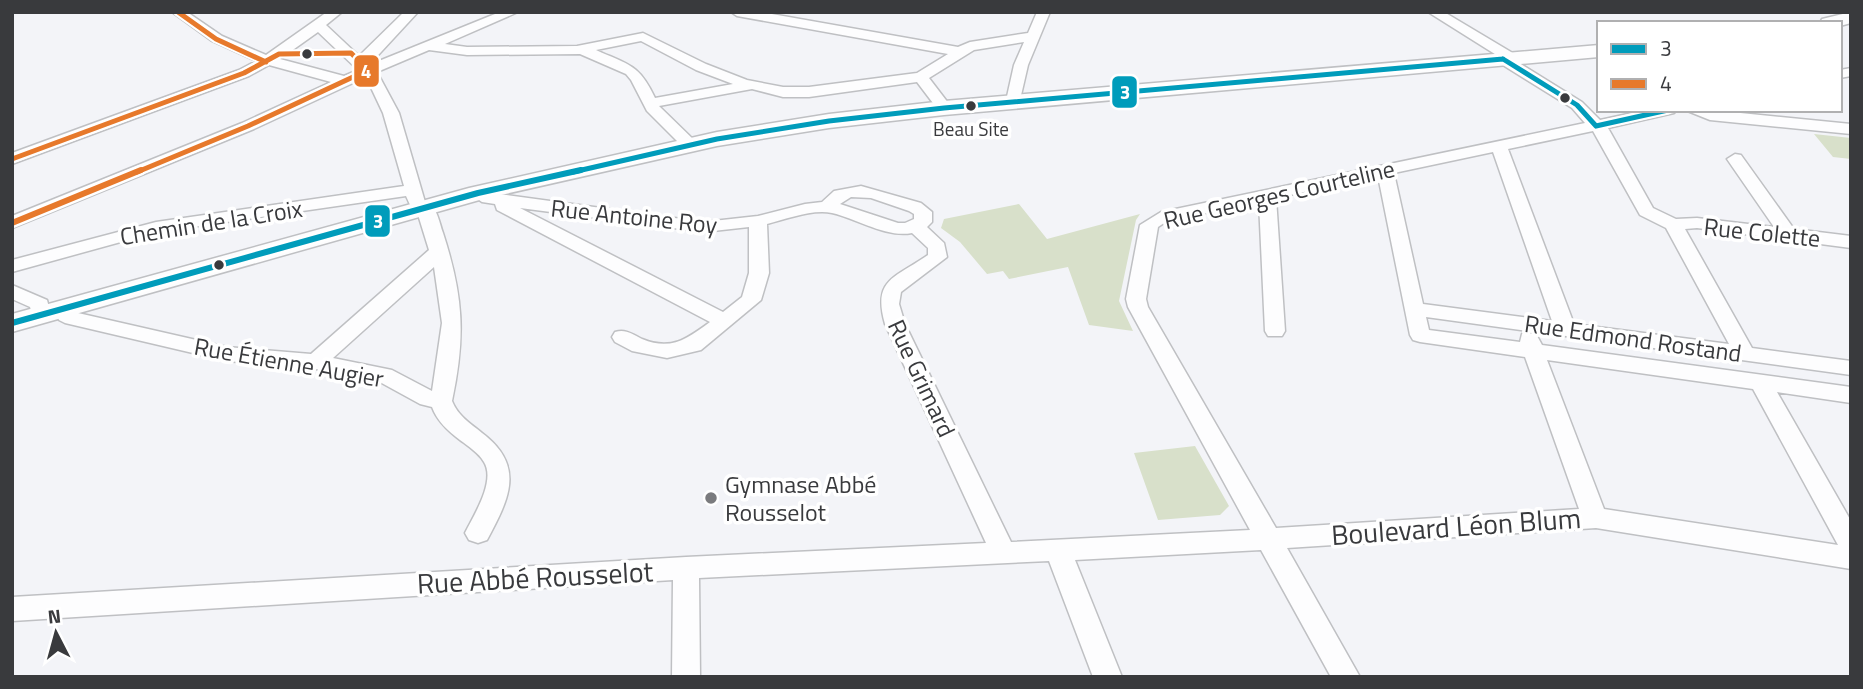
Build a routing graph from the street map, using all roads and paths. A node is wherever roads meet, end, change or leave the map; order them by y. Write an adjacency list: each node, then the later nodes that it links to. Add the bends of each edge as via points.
1 (178, 12): 14 (street, via 216,39)
2 (412, 12): 15 (street)
3 (512, 12): 9 (street)
4 (737, 12): 12 (street)
5 (1044, 12): 8 (street)
6 (1434, 12): 13 (street)
7 (324, 17): 14 (street); 15 (street)
8 (1032, 37): 12 (street, via 970,46); 19 (street)
9 (426, 46): 10 (street, via 467,51); 15 (street)
10 (583, 50): 18 (street, via 643,37 701,67); 20 (street, via 631,71)
11 (1597, 51): 13 (main road)
12 (961, 52): 16 (street)
13 (1499, 59): 19 (main road); 24 (street)
14 (266, 62): 17 (street); 28 (street)
15 (365, 66): 17 (street); 33 (street, via 391,113)
16 (921, 77): 18 (street, via 809,92); 21 (street)
17 (346, 81): 36 (street)
18 (752, 85): 20 (street)
19 (1014, 102): 21 (main road)
20 (650, 103): 26 (street)
21 (944, 108): 26 (main road, via 829,121)
22 (1660, 112): 24 (street, Rue Georges Courteline)
23 (1700, 112): 25 (street)
24 (1596, 126): 27 (street, Rue Georges Courteline); 37 (street, via 1604,132 1646,211)
25 (1851, 129)
26 (690, 145): 32 (main road)
27 (1499, 146): 30 (street, Rue Georges Courteline); 49 (street)
28 (12, 159)
29 (1735, 159): 39 (street)
30 (1385, 169): 31 (street, Rue Georges Courteline); 44 (street)
31 (1267, 194): 50 (street); 61 (street, Rue Georges Courteline, via 1149,225 1136,299)
32 (483, 196): 33 (main road); 35 (street, Rue Antoine Roy, via 704,228); 46 (street)
33 (419, 202): 41 (street); 42 (street, Chemin de la Croix, via 156,227); 45 (main road)
34 (831, 207): 35 (street, Rue Antoine Roy); 38 (street, via 896,228); 38 (street, via 837,196 857,191 915,206 925,217)
35 (758, 221): 46 (street, via 757,290)
36 (12, 223)
37 (1673, 225): 39 (street, Rue Colette, via 1697,223); 53 (street)
38 (916, 227): 64 (street, Rue Grimard, via 937,247 938,257 891,290 889,304)
39 (1789, 235): 40 (street, Rue Colette)
40 (1851, 242)
41 (441, 250): 54 (street); 58 (street, via 453,315)
42 (12, 266)
43 (12, 291): 45 (street, Rue Étienne Augier)
44 (1416, 309): 48 (street, Rue Edmond Rostand); 52 (street, via 1420,335)
45 (52, 312): 47 (main road); 54 (street, Rue Étienne Augier, via 227,354)
46 (724, 321): 51 (street, via 682,349 639,346)
47 (12, 323)
48 (1524, 323): 49 (street, Rue Edmond Rostand); 52 (street)
49 (1565, 328): 53 (street, Rue Edmond Rostand)
50 (1275, 331)
51 (622, 337)
52 (1533, 350): 56 (street); 59 (street)
53 (1745, 354): 55 (street, Rue Edmond Rostand)
54 (316, 362): 58 (street, Rue Étienne Augier, via 384,375 428,399)
55 (1851, 368)
56 (1761, 383): 57 (street); 62 (street)
57 (1851, 395)
58 (441, 401): 60 (street, via 450,419 497,463 499,476)
59 (1596, 517): 61 (street, Boulevard Léon Blum); 65 (street, Boulevard Léon Blum)
60 (478, 533)
61 (1269, 539): 63 (street, Boulevard Léon Blum); 70 (street)
62 (1851, 545)
63 (1058, 551): 64 (street, Rue Abbé Rousselot); 69 (street)
64 (1001, 553): 66 (street, Rue Abbé Rousselot)
65 (1851, 558)
66 (686, 568): 67 (street, Rue Abbé Rousselot); 68 (street)
67 (12, 609)
68 (686, 677)
69 (1108, 677)
70 (1346, 677)

